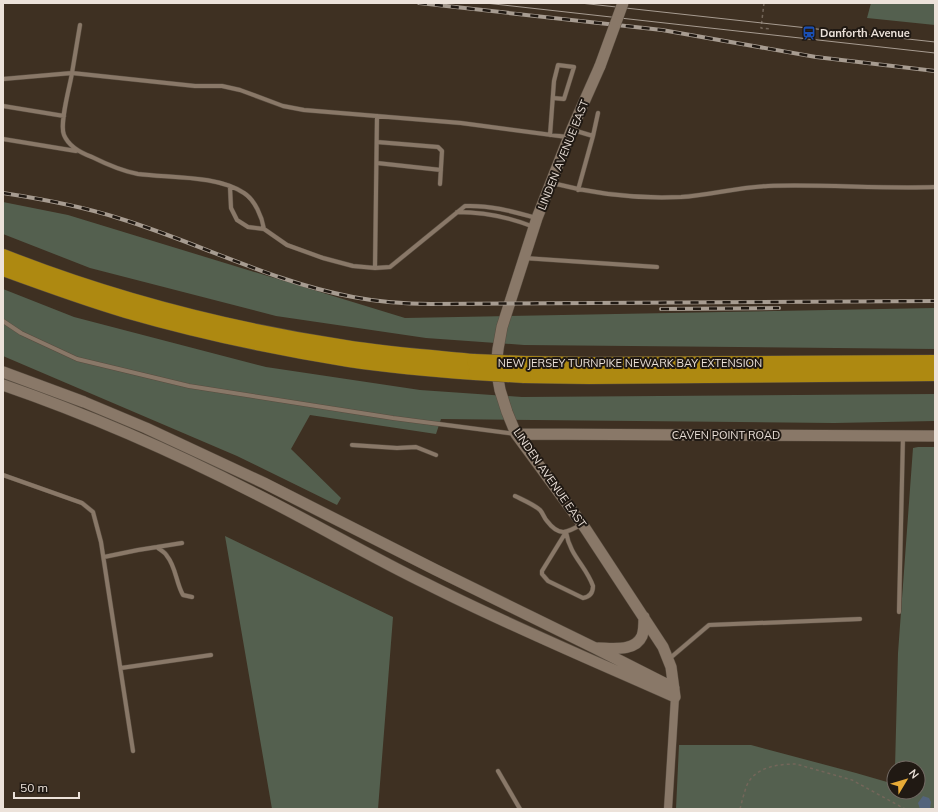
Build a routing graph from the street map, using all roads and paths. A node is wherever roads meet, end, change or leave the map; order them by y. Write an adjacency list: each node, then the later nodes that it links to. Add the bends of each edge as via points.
1 (623, 3): 12 (street, LINDEN AVENUE EAST, bridge, via 600,66)
2 (764, 3): 4 (path, via 761,28)
3 (80, 25): 5 (lane)
4 (770, 29)
5 (72, 73): 6 (lane); 10 (lane); 11 (lane, via 195,86 222,86 283,106)
6 (3, 79)
7 (553, 98): 7 (lane, via 558,65 574,67 564,99); 13 (lane)
8 (3, 106): 10 (lane)
9 (598, 112): 14 (lane)
10 (64, 116): 17 (lane, via 64,135)
11 (377, 116): 13 (lane, via 461,123); 16 (lane)
12 (571, 133): 13 (lane); 14 (lane); 20 (street, LINDEN AVENUE EAST)
13 (550, 135)
14 (593, 136): 24 (lane)
15 (3, 139): 17 (lane)
16 (377, 142): 18 (lane); 19 (lane, via 438,147 442,151)
17 (76, 151): 22 (lane, via 136,174 210,180)
18 (377, 163): 19 (lane); 30 (lane)
19 (441, 170): 21 (lane)
20 (552, 183): 24 (lane); 26 (street, LINDEN AVENUE EAST)
21 (440, 184)
22 (230, 187): 27 (lane, via 245,193 254,203 263,221); 27 (lane, via 230,208 237,220 248,227)
23 (935, 187): 24 (lane, via 768,186 682,197 634,197)
24 (578, 190)
25 (456, 212): 26 (lane, via 496,215); 26 (lane, via 465,206 511,210); 30 (lane, via 390,267)
26 (536, 223): 29 (street, LINDEN AVENUE EAST)
27 (264, 230): 30 (lane, via 287,246 353,266)
28 (3, 256): 33 (highway, NEW JERSEY TURNPIKE NEWARK BAY EXTENSION)
29 (524, 258): 31 (lane); 40 (street, LINDEN AVENUE EAST, via 502,327 496,368 500,390)
30 (375, 268)
31 (657, 268)
32 (3, 269): 33 (highway, NEW JERSEY TURNPIKE NEWARK BAY EXTENSION, via 85,298)
33 (129, 305): 36 (highway, NEW JERSEY TURNPIKE NEWARK BAY EXTENSION, bridge, via 226,336 357,361)
34 (3, 321): 40 (lane, via 21,333 77,359 189,386 393,418)
35 (935, 362): 36 (highway, NEW JERSEY TURNPIKE NEWARK BAY EXTENSION, via 592,364)
36 (524, 370): 38 (highway, NEW JERSEY TURNPIKE NEWARK BAY EXTENSION, via 568,377)
37 (3, 372): 56 (street, via 146,428 232,468)
38 (935, 374)
39 (3, 385): 60 (street, via 82,415 201,466 426,584 542,638)
40 (516, 434): 41 (street, CAVEN POINT ROAD); 47 (street, LINDEN AVENUE EAST)
41 (904, 436): 42 (street, CAVEN POINT ROAD); 53 (lane)
42 (935, 436)
43 (352, 445): 44 (lane, via 416,447)
44 (436, 455)
45 (3, 475): 51 (lane, via 82,503 93,512)
46 (515, 496): 48 (lane, via 541,511 553,528 561,533)
47 (582, 524): 48 (lane); 54 (street, LINDEN AVENUE EAST)
48 (566, 532): 48 (lane, via 542,574 548,581 583,598 591,594 593,586 573,553)
49 (182, 543): 50 (lane)
50 (157, 547): 51 (lane); 52 (lane, via 167,555 183,594)
51 (104, 557): 59 (lane)
52 (192, 597)
53 (899, 612)
54 (644, 617): 56 (street, via 643,635 639,642 625,648); 58 (street, LINDEN AVENUE EAST)
55 (860, 619): 58 (lane, via 709,625)
56 (596, 648): 60 (street)
57 (211, 655): 59 (lane)
58 (669, 659): 60 (street, LINDEN AVENUE EAST)
59 (121, 668): 61 (lane)
60 (674, 693): 64 (street, LINDEN AVENUE EAST)
61 (133, 751)
62 (498, 771): 63 (lane)
63 (520, 809)
64 (668, 809)
65 (740, 809): 66 (path, via 747,784 752,777 768,767 796,764 852,780)
66 (904, 809)

